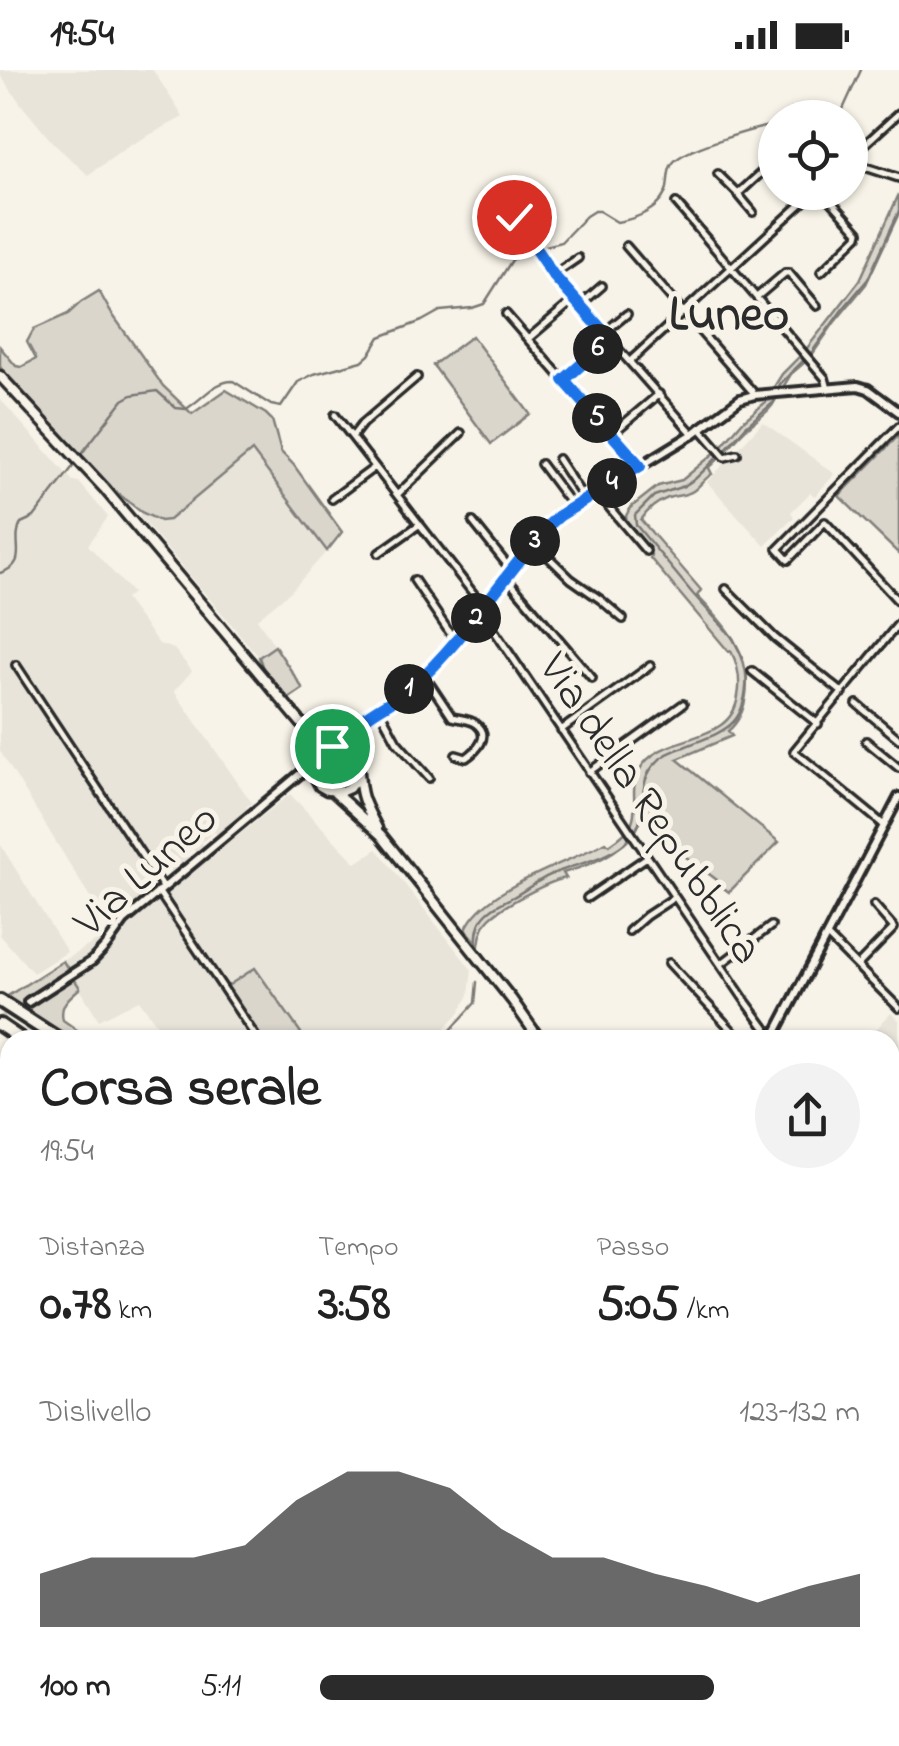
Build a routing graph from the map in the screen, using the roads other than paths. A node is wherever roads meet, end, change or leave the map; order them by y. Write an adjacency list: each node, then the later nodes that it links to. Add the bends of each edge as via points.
1 (899, 113): 2 (street)
2 (868, 143)
3 (868, 167): 6 (street)
4 (718, 174): 7 (street)
5 (758, 176): 7 (street)
6 (899, 178)
7 (738, 194): 11 (street)
8 (676, 203): 15 (street)
9 (795, 210): 15 (street)
10 (839, 210): 16 (street, via 858,236)
11 (753, 212)
12 (514, 217): 17 (street)
13 (626, 246): 22 (street)
14 (578, 258): 17 (street)
15 (733, 268): 19 (street); 22 (street)
16 (821, 272)
17 (553, 275): 20 (street)
18 (602, 286): 20 (street)
19 (757, 297): 21 (street, via 788,273); 32 (street)
20 (577, 302): 25 (street); 26 (street)
21 (817, 306)
22 (684, 312): 28 (street); 34 (street)
23 (506, 314): 26 (street)
24 (627, 314): 25 (street)
25 (605, 332): 27 (street)
26 (528, 339): 31 (street)
27 (610, 339): 28 (street); 31 (street)
28 (630, 361): 33 (street)
29 (0, 376): 78 (main road)
30 (417, 377): 41 (street)
31 (564, 380): 40 (street)
32 (828, 389): 34 (street); 35 (street, via 862,386)
33 (659, 394): 38 (street); 40 (street)
34 (754, 395): 38 (street)
35 (899, 412)
36 (335, 415): 41 (street, Via della Repubblica)
37 (899, 426): 52 (street)
38 (696, 431): 42 (street, via 722,453); 45 (street)
39 (461, 433): 48 (street)
40 (612, 434): 45 (street)
41 (352, 437): 46 (street, Via della Repubblica)
42 (737, 454)
43 (558, 459): 50 (street)
44 (541, 464): 51 (street)
45 (640, 466): 47 (street)
46 (375, 467): 48 (street, Via della Repubblica); 49 (street)
47 (596, 492): 50 (street); 57 (street)
48 (397, 495): 55 (street, Via della Repubblica)
49 (332, 500)
50 (585, 500): 51 (street)
51 (573, 507): 56 (street)
52 (816, 512): 54 (street); 54 (street, via 778,550 788,560)
53 (474, 522): 59 (street)
54 (824, 522): 62 (street)
55 (420, 524): 58 (street); 63 (street, Via della Repubblica)
56 (534, 542): 59 (street); 64 (street)
57 (646, 551)
58 (379, 553)
59 (509, 574): 63 (street); 71 (street)
60 (414, 580): 66 (street)
61 (726, 589): 72 (street)
62 (899, 602)
63 (483, 609): 66 (street); 79 (street, Via della Repubblica)
64 (622, 619)
65 (899, 624): 72 (street)
66 (456, 642): 70 (street)
67 (16, 665): 97 (street)
68 (650, 666): 79 (street)
69 (752, 671): 76 (street)
70 (424, 675): 75 (street); 84 (street, via 452,717 481,730 478,748 466,758)
71 (592, 678)
72 (843, 693): 76 (street)
73 (683, 704): 87 (street)
74 (857, 704): 80 (street)
75 (380, 708): 77 (street); 90 (street, via 397,742)
76 (818, 724): 94 (street, via 794,750)
77 (356, 726): 82 (street); 83 (street)
78 (307, 730): 82 (main road); 85 (main road)
79 (561, 730): 87 (street, Via della Repubblica)
80 (899, 739)
81 (866, 741): 86 (street)
82 (334, 745): 83 (main road); 85 (main road)
83 (349, 749): 88 (main road)
84 (456, 755)
85 (314, 760): 89 (street, Via Luneo); 91 (main road)
86 (899, 768)
87 (589, 772): 96 (street, Via della Repubblica)
88 (358, 776): 92 (main road); 95 (main road)
89 (299, 777): 91 (street); 97 (street, Via Luneo)
90 (429, 778)
91 (316, 782): 92 (main road)
92 (334, 792): 95 (main road)
93 (899, 798): 94 (street)
94 (884, 825): 103 (street)
95 (381, 835): 112 (main road)
96 (648, 857): 98 (street, Via della Repubblica); 99 (street)
97 (160, 889): 108 (street, Via Luneo, via 92,961); 111 (street)
98 (675, 896): 102 (street); 105 (street, Via della Repubblica)
99 (587, 898)
100 (874, 905): 106 (street, via 894,928)
101 (771, 926): 105 (street)
102 (629, 931)
103 (827, 936): 106 (street); 115 (street)
104 (670, 963): 113 (street)
105 (722, 964): 114 (street, Via della Repubblica)
106 (857, 966): 109 (street)
107 (0, 1001): 110 (highway)
108 (28, 1002)
109 (899, 1008)
110 (45, 1030)
111 (252, 1030)
112 (533, 1030)
113 (732, 1030)
114 (768, 1030)
115 (777, 1030)

